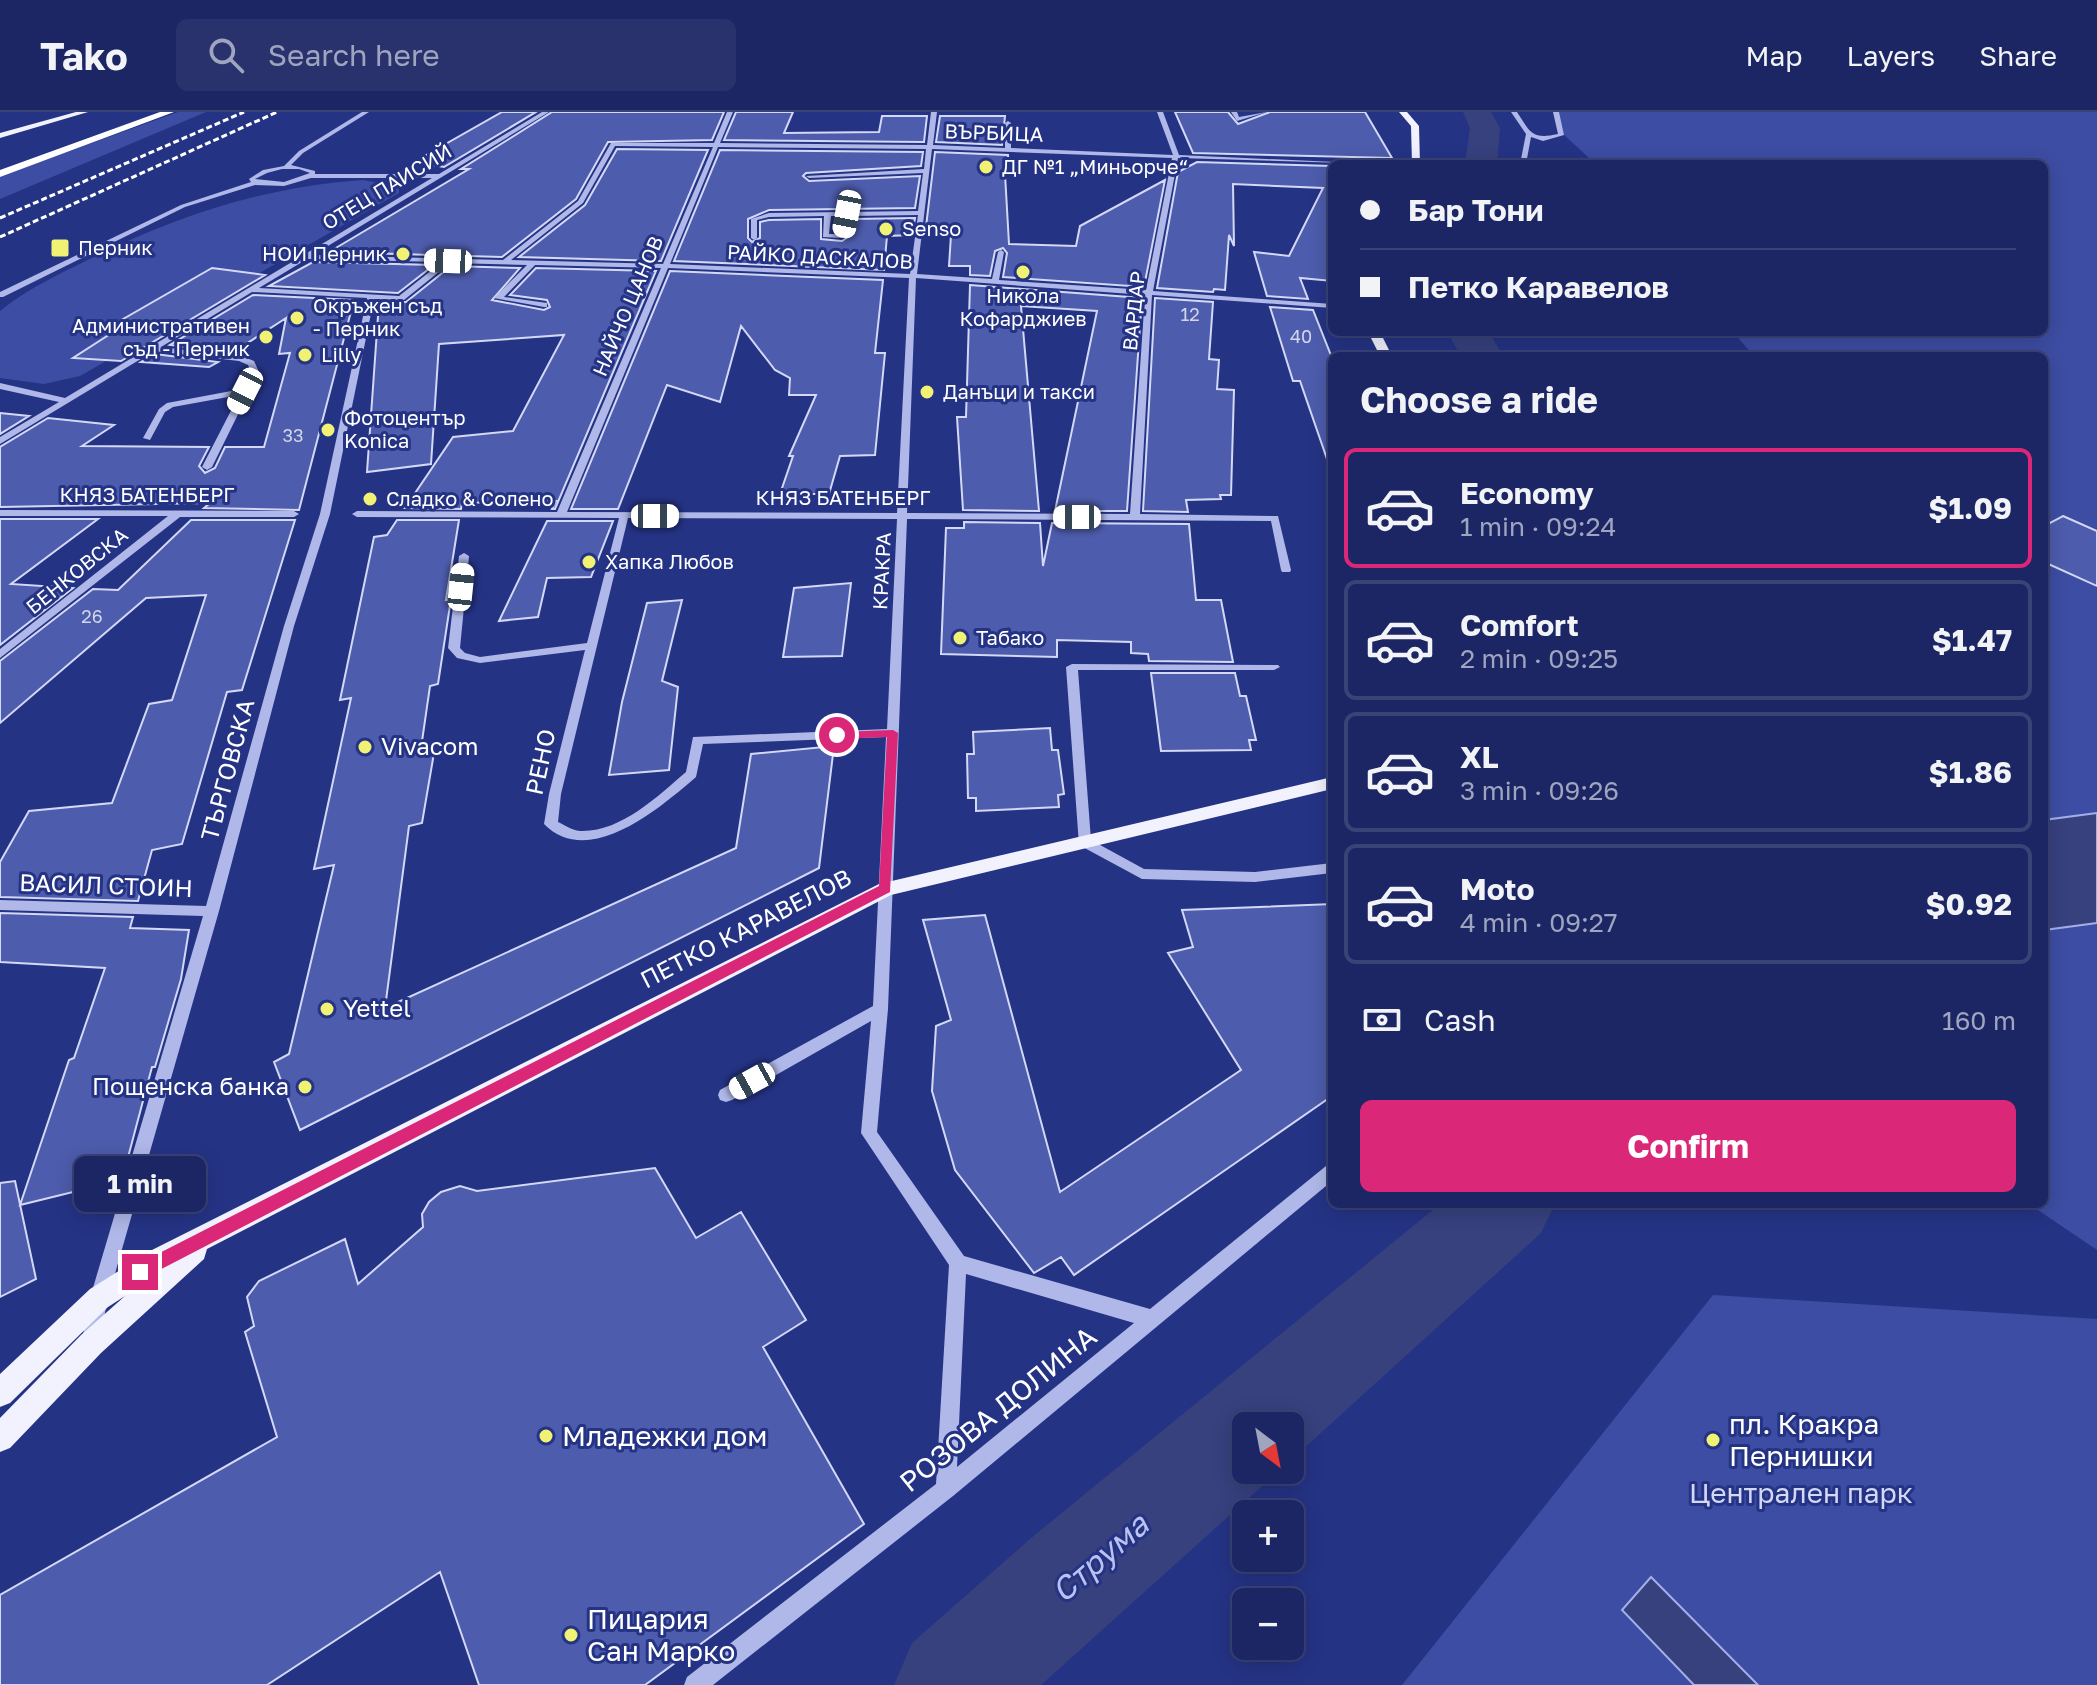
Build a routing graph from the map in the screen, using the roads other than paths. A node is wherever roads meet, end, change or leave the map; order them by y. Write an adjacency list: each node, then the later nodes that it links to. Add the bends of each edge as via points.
1 (84, 112): 15 (main road)
2 (143, 112): 24 (highway)
3 (169, 112): 27 (highway)
4 (366, 112): 25 (street, via 301,152)
5 (546, 112): 29 (street, ОТЕЦ ПАИСИЙ)
6 (730, 112): 17 (street, НАЙЧО ЦАНОВ)
7 (934, 112): 18 (street, КРАКРА)
8 (1160, 112): 20 (street)
9 (1234, 112): 10 (street, via 1237,119)
10 (1264, 112)
11 (1403, 112): 21 (main road, via 1415,126)
12 (1514, 112): 16 (street)
13 (1556, 112): 16 (street, via 1561,135 1543,139)
14 (1008, 123): 19 (street)
15 (2, 132)
16 (1529, 134): 22 (street)
17 (715, 144): 18 (street, ВЪРБИЦА); 39 (street, ВЪРБИЦА, via 613,144 581,202); 41 (street, НАЙЧО ЦАНОВ)
18 (930, 147): 19 (street, ВЪРБИЦА); 26 (street, КРАКРА)
19 (1008, 149): 20 (street, ВЪРБИЦА)
20 (1176, 154): 23 (street, ВЪРБИЦА); 45 (street, ВАРДАР)
21 (1416, 160)
22 (1524, 160)
23 (1328, 162)
24 (0, 164)
25 (285, 168): 28 (street, via 309,169); 31 (street, via 257,174)
26 (927, 171): 30 (street); 32 (street, КРАКРА)
27 (0, 174)
28 (311, 176): 29 (street); 31 (street, via 284,184)
29 (442, 176): 37 (street, ОТЕЦ ПАИСИЙ)
30 (809, 176)
31 (255, 183): 46 (street, via 183,206)
32 (921, 213): 34 (street); 42 (street, КРАКРА)
33 (828, 214): 34 (street); 34 (street, via 825,236 834,238 842,236); 35 (street, via 761,216 754,219)
34 (847, 214)
35 (754, 238)
36 (1001, 252): 43 (street)
37 (306, 257): 38 (street, РАЙКО ДАСКАЛОВ); 44 (street, ОТЕЦ ПАИСИЙ)
38 (448, 261): 39 (street, РАЙКО ДАСКАЛОВ); 47 (street, via 401,298)
39 (503, 263): 40 (street, РАЙКО ДАСКАЛОВ)
40 (532, 264): 41 (street, РАЙКО ДАСКАЛОВ); 48 (street, via 498,298)
41 (665, 266): 42 (street, РАЙКО ДАСКАЛОВ); 61 (street, НАЙЧО ЦАНОВ)
42 (913, 276): 43 (street, РАЙКО ДАСКАЛОВ); 63 (street, КРАКРА)
43 (995, 282): 45 (street, РАЙКО ДАСКАЛОВ)
44 (253, 290): 47 (street); 50 (street, ОТЕЦ ПАИСИЙ)
45 (1149, 292): 49 (street, РАЙКО ДАСКАЛОВ); 64 (street, ВАРДАР)
46 (0, 295)
47 (371, 296): 76 (street, ТЪРГОВСКА, via 325,514)
48 (544, 305)
49 (1328, 306)
50 (154, 349): 52 (street, via 251,363 255,372); 53 (street, ОТЕЦ ПАИСИЙ)
51 (0, 386): 53 (street)
52 (245, 391): 54 (street, via 170,405); 56 (street)
53 (67, 401): 55 (street, ОТЕЦ ПАИСИЙ)
54 (147, 438)
55 (0, 441)
56 (207, 467)
57 (0, 513): 58 (street, КНЯЗ БАТЕНБЕРГ)
58 (177, 514): 59 (street, КНЯЗ БАТЕНБЕРГ); 68 (street, БЕНКОВСКА)
59 (294, 514)
60 (357, 514): 61 (street, КНЯЗ БАТЕНБЕРГ)
61 (561, 515): 62 (street, КНЯЗ БАТЕНБЕРГ)
62 (624, 516): 63 (street, КНЯЗ БАТЕНБЕРГ); 67 (street, РЕНО)
63 (903, 517): 64 (street, КНЯЗ БАТЕНБЕРГ); 70 (street, КРАКРА)
64 (1135, 518): 66 (street, КНЯЗ БАТЕНБЕРГ, via 1275,518)
65 (464, 556): 67 (street, via 454,648 461,656 480,660)
66 (1286, 570)
67 (591, 646): 70 (street, РЕНО, via 551,824 579,836 650,810 692,774 697,740)
68 (0, 655)
69 (1274, 667): 72 (street, via 1072,667)
70 (893, 733): 74 (street, КРАКРА)
71 (1328, 784): 72 (main road, ПЕТКО КАРАВЕЛОВ)
72 (1084, 842): 73 (street, via 1142,874 1255,877); 74 (main road, ПЕТКО КАРАВЕЛОВ)
73 (1328, 868)
74 (886, 889): 77 (street, КРАКРА); 80 (main road, ПЕТКО КАРАВЕЛОВ)
75 (0, 905): 76 (street, ВАСИЛ СТОИН)
76 (212, 911): 82 (street, ТЪРГОВСКА)
77 (880, 1009): 78 (street); 81 (street, КРАКРА, via 869,1133)
78 (726, 1095)
79 (1328, 1174): 83 (street, РОЗОВА ДОЛИНА)
80 (223, 1228): 82 (main road, ПЕТКО КАРАВЕЛОВ); 84 (main road, ПЕТКО КАРАВЕЛОВ)
81 (958, 1263): 83 (street); 87 (street)
82 (99, 1298): 84 (street, ТЪРГОВСКА); 85 (main road, ПЕТКО КАРАВЕЛОВ)
83 (1152, 1319): 87 (street, РОЗОВА ДОЛИНА)
84 (91, 1344): 86 (main road, ПЕТКО КАРАВЕЛОВ)
85 (0, 1393)
86 (0, 1438)
87 (946, 1489): 88 (street, РОЗОВА ДОЛИНА)
88 (695, 1685)

